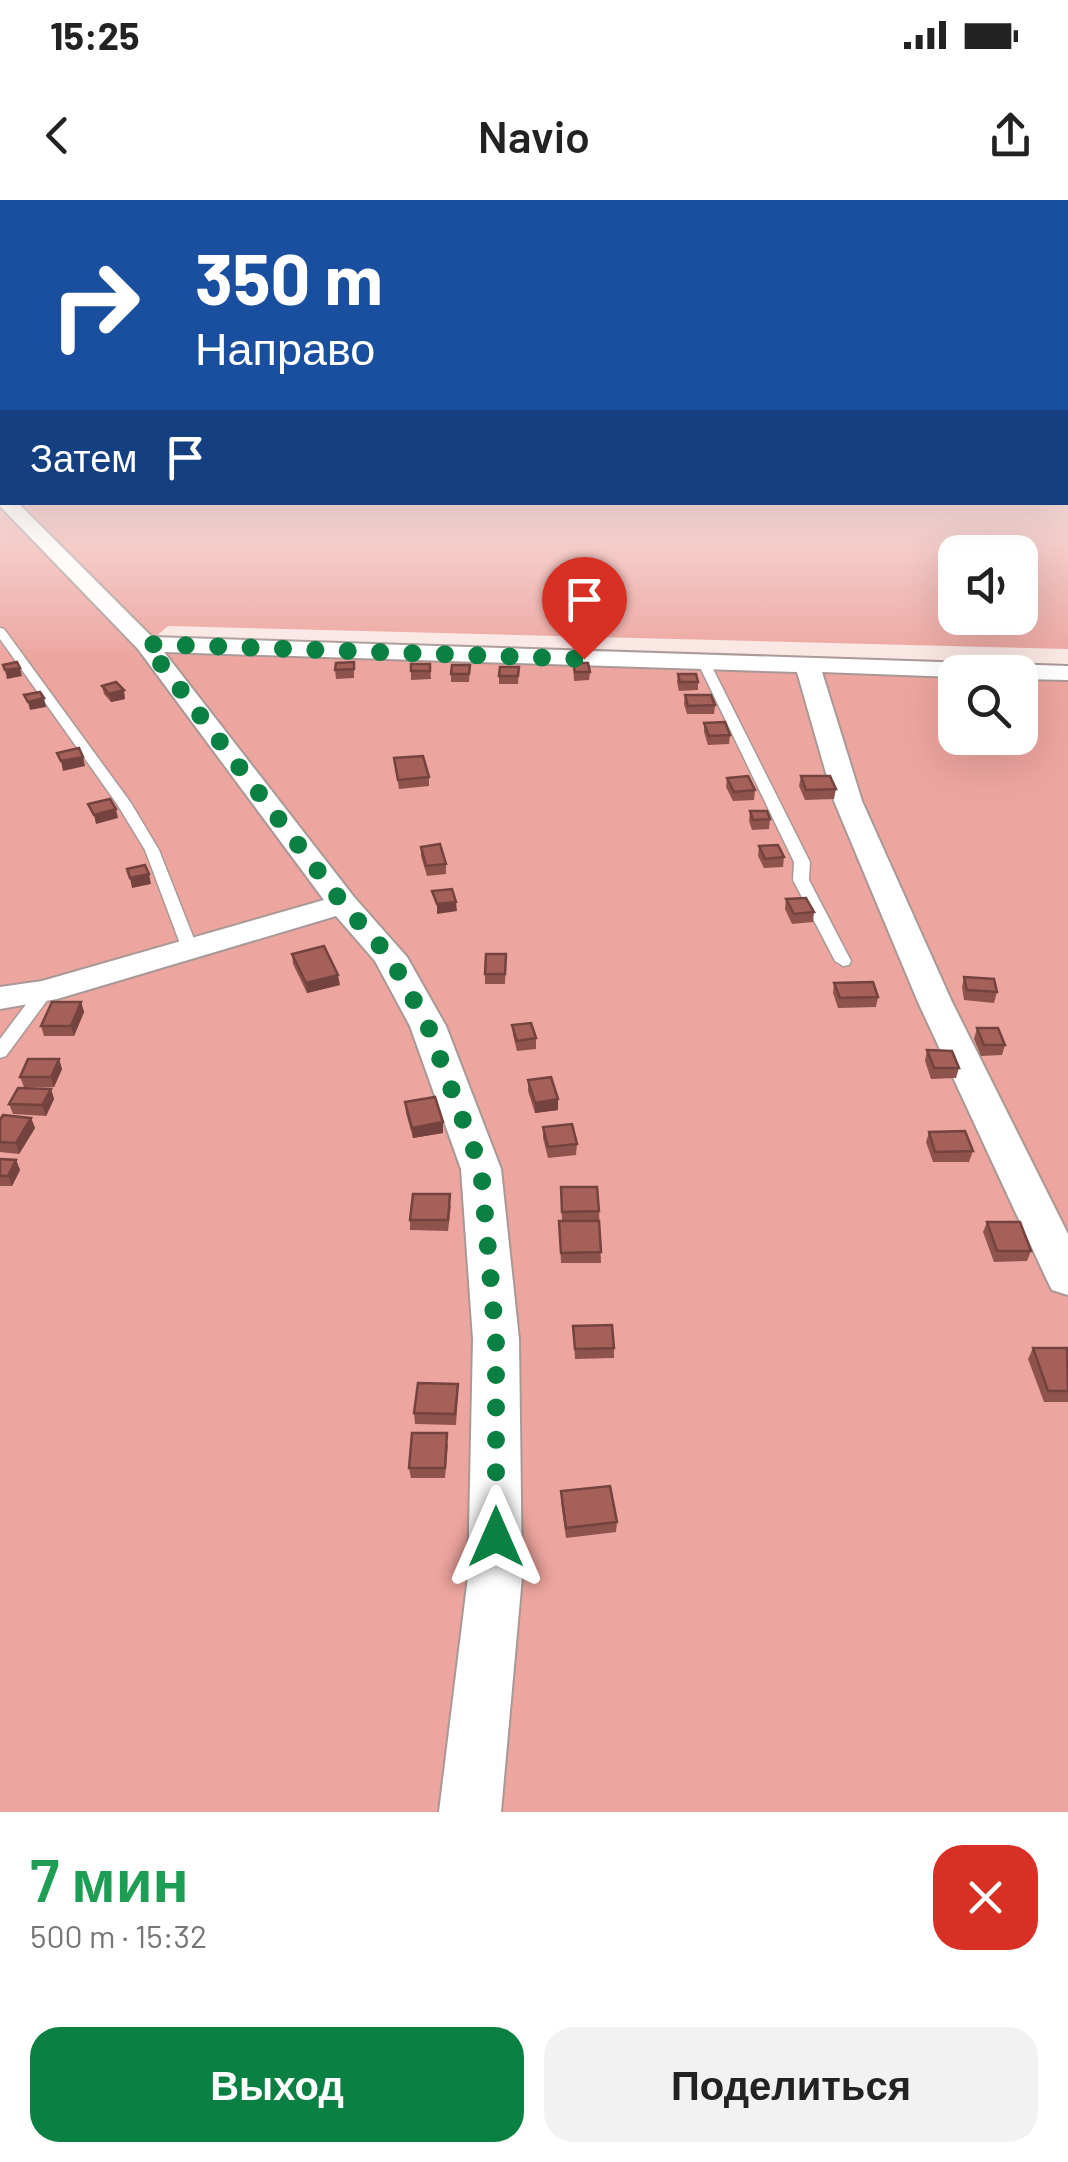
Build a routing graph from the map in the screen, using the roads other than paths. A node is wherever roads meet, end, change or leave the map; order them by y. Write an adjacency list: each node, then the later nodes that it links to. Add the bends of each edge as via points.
1 (13, 510): 3 (street)
2 (0, 631): 8 (lane, via 124,803 152,850)
3 (146, 644): 4 (street); 7 (street)
4 (704, 663): 5 (street); 9 (lane)
5 (808, 666): 6 (street); 13 (street, via 856,819 935,1002)
6 (1068, 673)
7 (343, 904): 8 (street); 14 (street, via 390,957 428,1026 481,1169 496,1340 496,1577)
8 (190, 949): 10 (street)
9 (843, 960)
10 (46, 992): 11 (street); 12 (lane)
11 (0, 998)
12 (0, 1052)
13 (1068, 1278)
14 (470, 1812)

